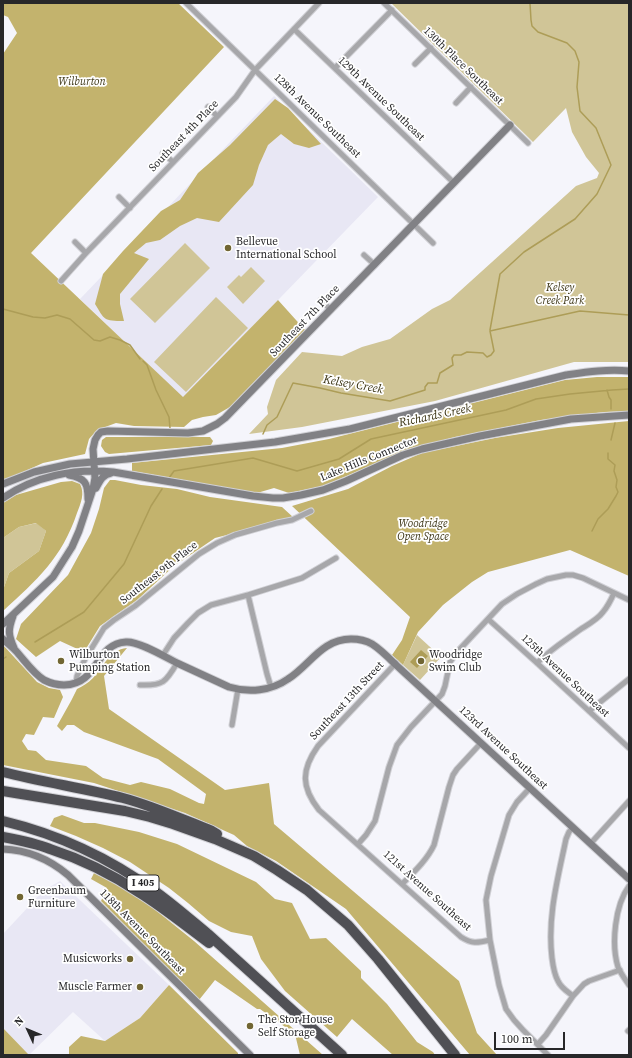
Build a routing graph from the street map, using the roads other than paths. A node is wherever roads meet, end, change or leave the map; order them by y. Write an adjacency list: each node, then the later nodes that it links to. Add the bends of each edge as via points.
1 (186, 3): 9 (street, 128th Avenue Southeast)
2 (319, 3): 5 (street, Southeast 4th Place)
3 (384, 3): 4 (street, 130th Place Southeast)
4 (392, 10): 6 (street, 130th Place Southeast); 8 (street)
5 (294, 29): 8 (street, 129th Avenue Southeast); 9 (street, Southeast 4th Place)
6 (431, 48): 7 (street); 10 (street, 130th Place Southeast)
7 (415, 64)
8 (335, 68): 18 (street, 129th Avenue Southeast)
9 (255, 70): 13 (street, Southeast 4th Place, via 236,97); 21 (street, 128th Avenue Southeast)
10 (471, 87): 11 (street); 14 (street, 130th Place Southeast)
11 (456, 103)
12 (208, 107): 13 (street)
13 (217, 116): 17 (street, Southeast 4th Place)
14 (510, 125): 15 (street, 130th Place Southeast); 18 (street, Southeast 7th Place)
15 (528, 143)
16 (163, 153): 17 (street)
17 (173, 162): 20 (street, Southeast 4th Place)
18 (454, 183): 21 (street, Southeast 7th Place)
19 (119, 197): 20 (street)
20 (130, 208): 24 (street, Southeast 4th Place)
21 (414, 224): 23 (street, 128th Avenue Southeast); 26 (street, Southeast 7th Place)
22 (75, 242): 24 (street)
23 (434, 243)
24 (86, 253): 27 (street, Southeast 4th Place)
25 (364, 255): 26 (street)
26 (375, 265): 29 (street, Southeast 7th Place)
27 (61, 281)
28 (321, 300): 29 (street)
29 (331, 310): 32 (street, Southeast 7th Place, via 229,415 217,424 203,431 188,433 104,431 98,434 95,440)
30 (629, 371): 32 (street, via 608,370 566,375 350,428 283,441)
31 (629, 414): 34 (street, Lake Hills Connector, via 546,423 422,449 395,458 333,487 283,498 253,496)
32 (94, 461): 33 (street, Southeast 7th Place); 36 (street, via 47,468)
33 (95, 471): 34 (street, Lake Hills Connector); 35 (street, Lake Hills Connector); 38 (street, Southeast 7th Place)
34 (113, 472): 38 (street, via 101,478)
35 (62, 474): 37 (street, Lake Hills Connector, via 30,484); 38 (street, via 78,477 85,482)
36 (3, 484)
37 (3, 498)
38 (88, 503): 44 (street, via 79,531 64,561 53,577)
39 (311, 512): 54 (street, Southeast 9th Place, via 292,520 236,535 199,554 104,628 85,659)
40 (336, 558): 42 (street, via 302,578)
41 (614, 593): 43 (street); 45 (street, via 592,581 573,575 559,575 512,597); 52 (street, via 602,613 557,645)
42 (248, 595): 49 (street, via 211,605 198,613 174,638); 56 (street)
43 (629, 600)
44 (15, 613): 46 (street); 48 (street, via 9,633)
45 (488, 618): 52 (street, 125th Avenue Southeast); 58 (street, via 450,662 444,690)
46 (3, 624)
47 (3, 639): 48 (street)
48 (16, 652): 54 (street, via 43,679 63,685)
49 (163, 655): 50 (street); 54 (street, via 131,642 120,643 106,652 83,681)
50 (177, 663): 55 (street, via 162,682 152,686); 57 (street)
51 (396, 663): 56 (street, 123rd Avenue Southeast, via 374,645 360,639 347,639 330,644 289,679); 58 (street, 123rd Avenue Southeast); 65 (street, Southeast 13th Street, via 318,746 308,762)
52 (537, 663): 59 (street, 125th Avenue Southeast)
53 (629, 679): 59 (street)
54 (76, 683)
55 (140, 685)
56 (271, 687): 57 (street, via 260,690)
57 (238, 689): 60 (street)
58 (436, 701): 61 (street, 123rd Avenue Southeast); 74 (street, via 397,745 375,821)
59 (589, 711): 62 (street, 125th Avenue Southeast)
60 (232, 725)
61 (481, 743): 67 (street, 123rd Avenue Southeast); 78 (street, via 453,775 434,845 426,858)
62 (629, 748)
63 (3, 772): 66 (highway)
64 (3, 777): 66 (highway)
65 (305, 777): 74 (street, 121st Avenue Southeast, via 307,791 319,810)
66 (56, 784): 76 (highway, via 121,798 165,812 212,831)
67 (530, 788): 71 (street, 123rd Avenue Southeast); 80 (street, via 516,802 509,815 491,876 486,900)
68 (3, 791): 76 (highway, via 150,817)
69 (629, 801): 73 (street)
70 (3, 821): 82 (highway, I 405, via 80,847 131,875 188,917)
71 (573, 827): 73 (street, 123rd Avenue Southeast); 84 (street, via 566,839 554,898 550,948 558,982)
72 (3, 837): 82 (highway, via 50,849 116,879 157,904)
73 (591, 843): 77 (street, 123rd Avenue Southeast)
74 (358, 844): 78 (street, 121st Avenue Southeast)
75 (3, 850): 86 (street, 118th Avenue Southeast, via 21,851 36,856 68,875)
76 (244, 851): 88 (highway, via 307,890 343,920 378,958)
77 (629, 879)
78 (402, 884): 80 (street, 121st Avenue Southeast, via 466,940 476,943)
79 (629, 886): 81 (street, via 619,909 615,931 615,952)
80 (490, 940): 85 (street, via 506,1009)
81 (620, 970): 83 (street); 84 (street, via 589,981)
82 (262, 982): 87 (highway, I 405)
83 (629, 986)
84 (573, 996): 85 (street)
85 (538, 1044): 89 (street)
86 (250, 1055)
87 (342, 1055)
88 (455, 1055)
89 (548, 1055)

